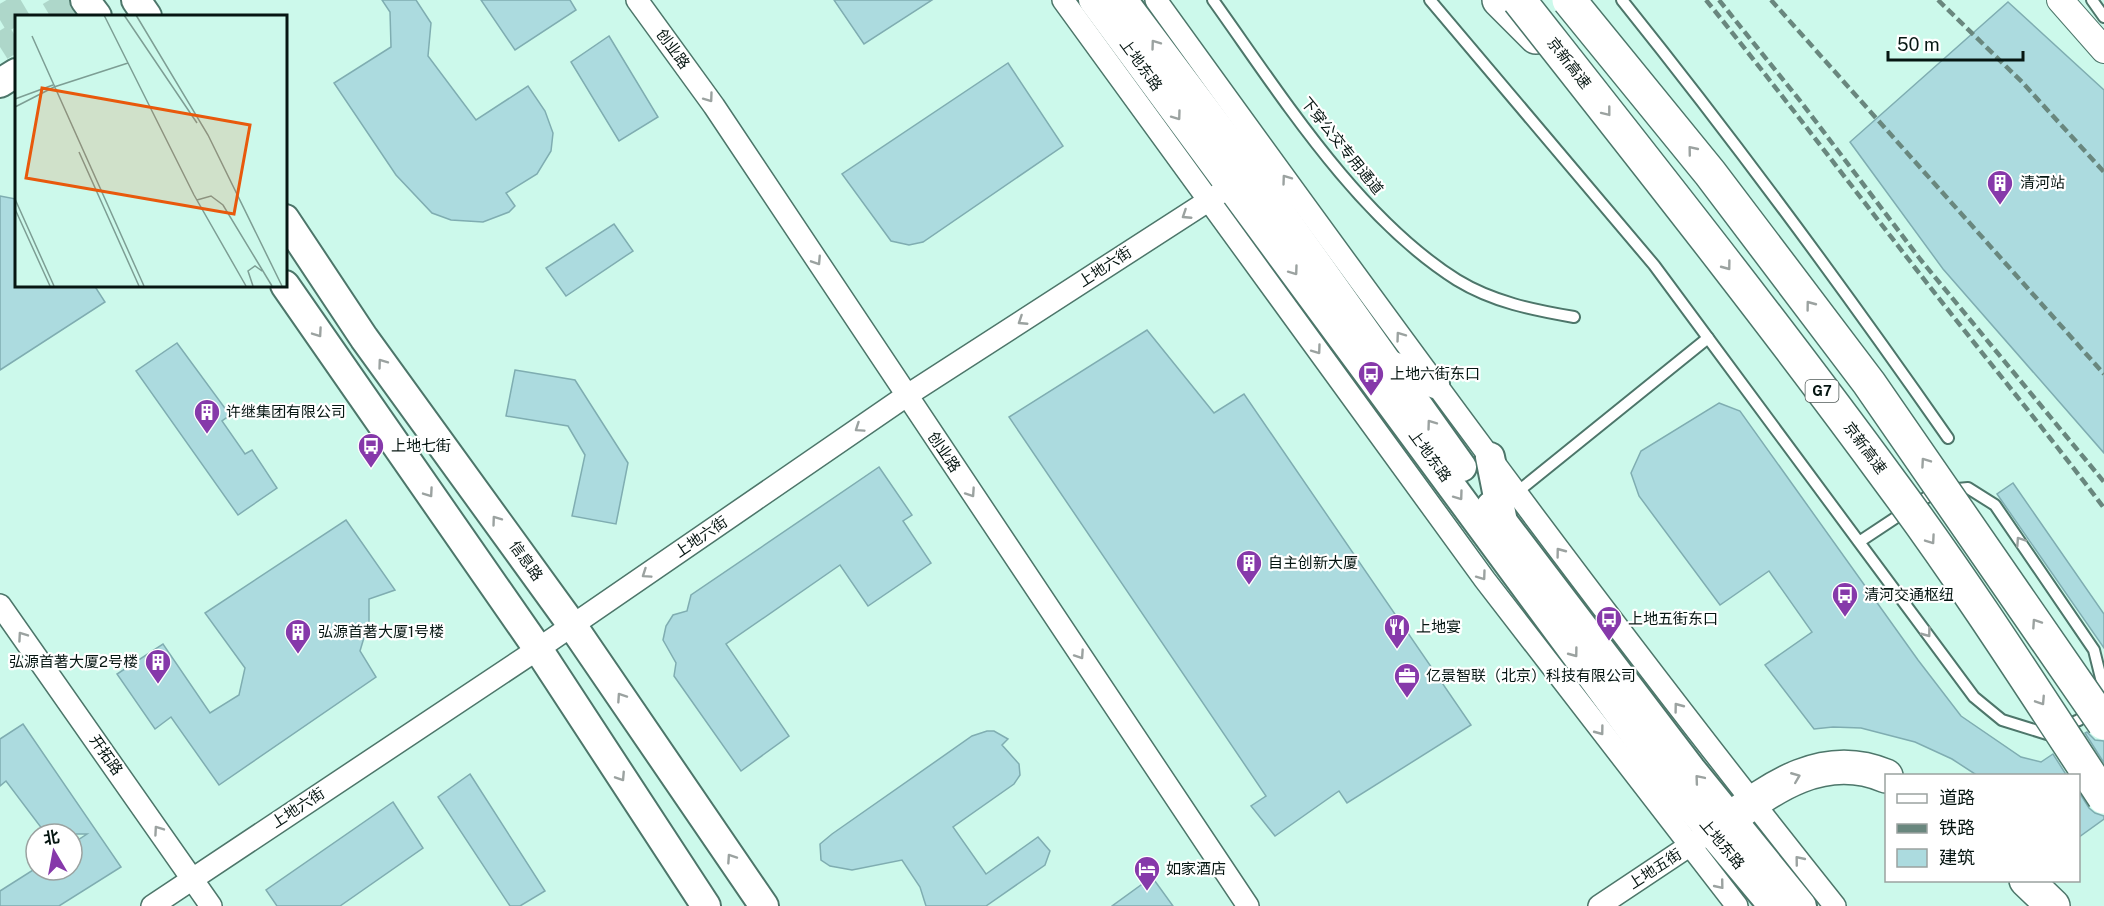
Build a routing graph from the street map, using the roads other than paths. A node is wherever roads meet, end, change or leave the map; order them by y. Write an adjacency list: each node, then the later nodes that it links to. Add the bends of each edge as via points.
1 (85, 0): 18 (main road)
2 (106, 0): 19 (main road)
3 (136, 0): 20 (main road)
4 (637, 0): 35 (street, 创业路, one-way to 35, via 714,106)
5 (1063, 0): 27 (street)
6 (1094, 0): 27 (main road, 上地东路, one-way to 27)
7 (1123, 0): 27 (main road, 上地东路, one-way to 7)
8 (1156, 0): 27 (street)
9 (1213, 0): 31 (lane, 下穿公交专用通道, via 1348,182 1418,251 1458,280 1500,300)
10 (1430, 0): 32 (lane, via 1654,265)
11 (1499, 0): 26 (highway, bridge)
12 (1519, 0): 26 (highway, 京新高速 / G7, bridge)
13 (1569, 0): 44 (highway, one-way to 13, bridge, via 1869,383 1710,173)
14 (1622, 0): 36 (lane, via 1872,328)
15 (2060, 0): 23 (street)
16 (2076, 0): 22 (lane)
17 (2092, 0): 21 (lane)
18 (97, 15)
19 (98, 15)
20 (146, 15)
21 (2104, 17)
22 (2104, 39)
23 (2104, 50)
24 (15, 74): 25 (main road)
25 (0, 83)
26 (1586, 85): 46 (highway, 京新高速 / G7, one-way to 46, bridge, via 1893,485)
27 (1214, 144): 28 (main road, 上地东路); 34 (street, one-way to 27)
28 (1230, 186): 33 (main road, 上地东路); 35 (street, 上地六街, one-way to 35); 47 (main road, 上地东路, one-way to 47, via 1671,784)
29 (286, 221): 42 (main road, 信息路, one-way to 29, via 364,338)
30 (286, 286): 43 (main road, one-way to 43)
31 (1574, 317)
32 (1708, 338): 38 (lane); 40 (lane)
33 (1387, 363): 34 (main road); 39 (main road, 上地东路, one-way to 33)
34 (1435, 384): 37 (street)
35 (906, 396): 42 (street, 上地六街, one-way to 42); 54 (street, 创业路, one-way to 54)
36 (1948, 438)
37 (1490, 457): 38 (street); 39 (main road)
38 (1516, 493): 47 (street, one-way to 38)
39 (1503, 522): 47 (main road, 上地东路, one-way to 39, via 1619,677)
40 (1859, 542): 40 (lane, one-way to 40, via 1974,697 2002,720 2047,734 2079,720 2097,704 2103,686 2094,650 1995,505 1968,488 1936,491)
41 (0, 605): 48 (street, 开拓路, one-way to 41)
42 (572, 625): 43 (street, 上地六街); 53 (main road, 信息路, one-way to 42)
43 (538, 649): 48 (street, 上地六街); 52 (main road, one-way to 52)
44 (2104, 723)
45 (1885, 776): 47 (highway, one-way to 45, via 1780,783 1814,770 1846,768)
46 (2104, 797)
47 (1721, 825): 55 (street, 上地五街); 56 (street, one-way to 56); 57 (main road, 上地东路); 58 (main road, 上地东路); 59 (street, one-way to 47)
48 (192, 878): 50 (street, 上地六街); 51 (street, 开拓路)
49 (2028, 882): 60 (highway)
50 (152, 906)
51 (211, 906)
52 (706, 906)
53 (764, 906)
54 (1248, 906)
55 (1599, 906)
56 (1737, 906)
57 (1773, 906)
58 (1803, 906)
59 (1835, 906)
60 (2053, 906)

